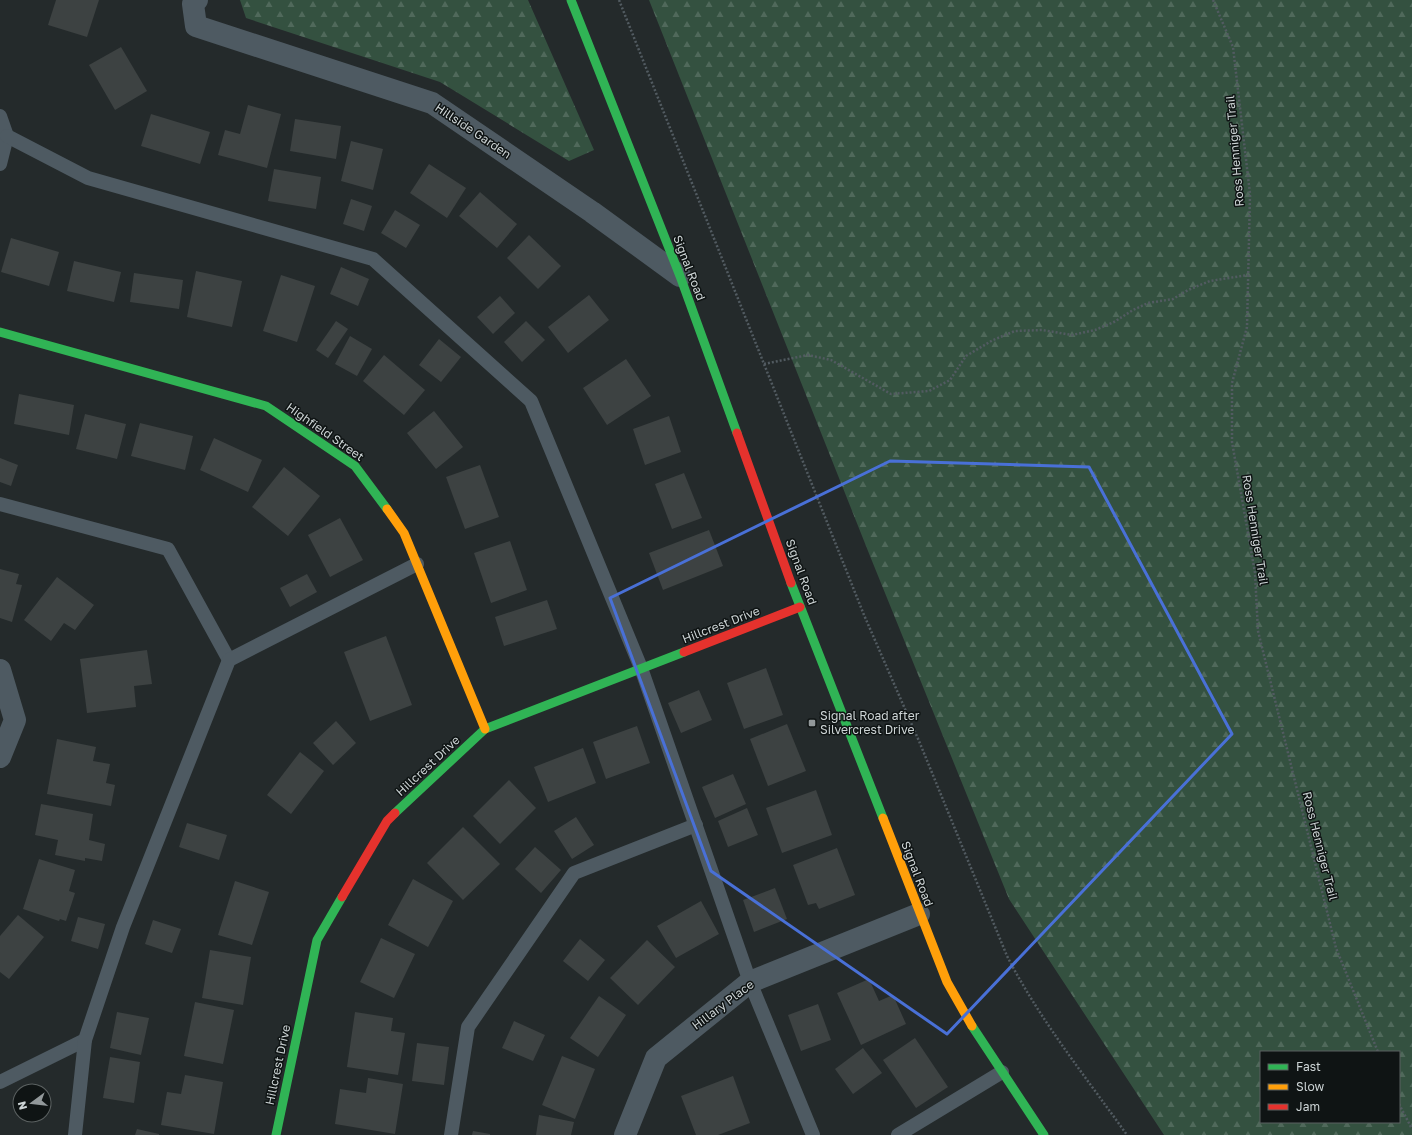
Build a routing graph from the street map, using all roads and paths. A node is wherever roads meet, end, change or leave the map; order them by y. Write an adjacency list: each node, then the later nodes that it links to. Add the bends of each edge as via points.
1 (197, 0): 9 (street, Hillside Garden, via 193,4 196,26 432,103 592,212)
2 (571, 0): 9 (street, Signal Road)
3 (619, 0): 11 (path)
4 (1213, 0): 8 (path, Ross Henniger Trail, via 1233,47 1250,194)
5 (0, 116): 6 (lane)
6 (7, 136): 7 (lane); 16 (lane, via 88,178 374,259 531,402)
7 (0, 164)
8 (1248, 275): 11 (path, via 1210,281 1173,299 1148,303 1095,330 1072,335 1042,330 1015,331 966,356 950,380 929,391 891,394 831,360 808,355); 24 (path, Ross Henniger Trail, via 1247,327 1232,383 1232,442 1255,573 1258,631 1336,948)
9 (680, 276): 14 (street, Signal Road)
10 (0, 332): 13 (street, Highfield Street, via 266,406 355,466 404,533)
11 (764, 364): 36 (path, via 864,615 920,741 1007,956 1043,1017)
12 (0, 504): 15 (lane, via 168,549)
13 (417, 564): 15 (lane); 18 (street, Highfield Street)
14 (800, 607): 16 (street, Hillcrest Drive); 21 (street, Signal Road)
15 (229, 660): 23 (lane, via 123,927)
16 (641, 668): 18 (street, Hillcrest Drive); 20 (lane)
17 (0, 670): 19 (street, via 15,720)
18 (485, 729): 30 (street, Hillcrest Drive, via 387,821 316,940)
19 (0, 757)
20 (696, 824): 22 (lane); 31 (lane, via 574,872 468,1027)
21 (919, 914): 22 (street, Hillary Place); 25 (street, Signal Road, via 947,982 964,1014)
22 (750, 982): 32 (street, Hillary Place, via 656,1058); 33 (lane)
23 (85, 1040): 26 (lane); 29 (lane)
24 (1378, 1051)
25 (1002, 1072): 34 (lane); 35 (street, Signal Road)
26 (0, 1082)
27 (1400, 1106): 28 (path)
28 (1412, 1129)
29 (75, 1135)
30 (276, 1135)
31 (451, 1135)
32 (625, 1135)
33 (813, 1135)
34 (898, 1135)
35 (1044, 1135)
36 (1127, 1135)

